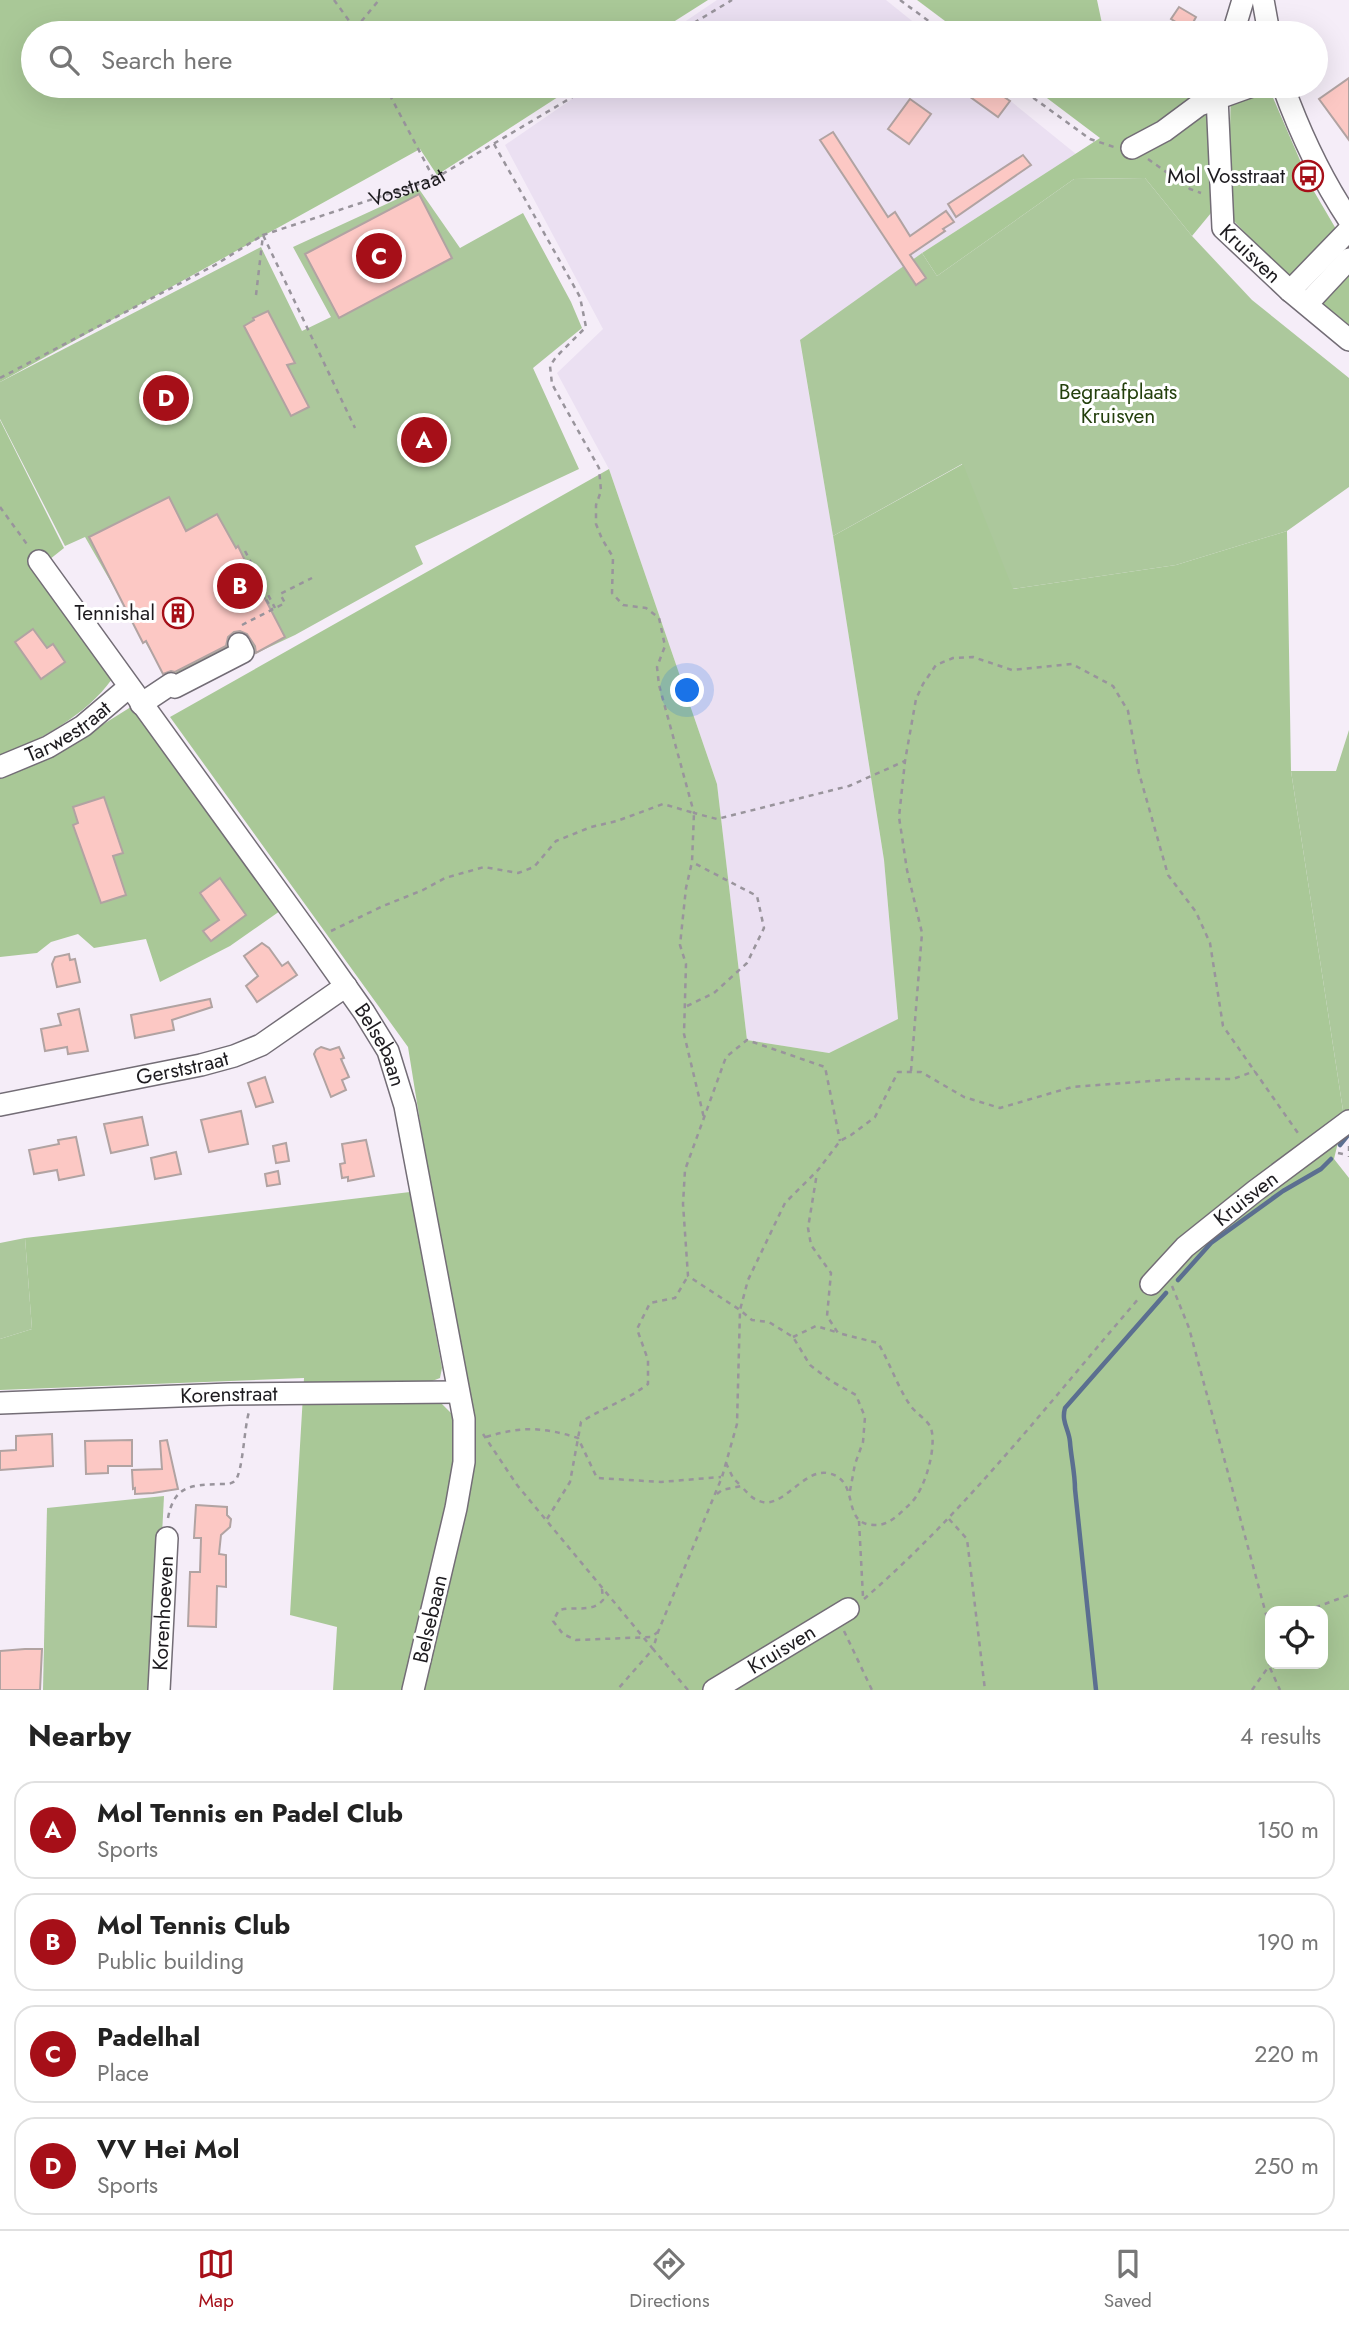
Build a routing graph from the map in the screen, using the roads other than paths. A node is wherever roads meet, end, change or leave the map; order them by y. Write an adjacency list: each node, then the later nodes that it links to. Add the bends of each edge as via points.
1 (1243, 0): 3 (street)
2 (1264, 0): 4 (street)
3 (1236, 21)
4 (1267, 21)
5 (1209, 98): 8 (street)
6 (1219, 98): 12 (street, Kruisven, via 1223,228)
7 (1287, 98): 9 (street, via 1315,163)
8 (1132, 148)
9 (1349, 220)
10 (1349, 230): 12 (street, Kruisven)
11 (1349, 259): 12 (street)
12 (1299, 298): 13 (street, Kruisven)
13 (1349, 340)
14 (39, 561): 16 (street, Belsebaan)
15 (238, 636): 16 (street, Tarwestraat, via 243,652 175,687 171,684)
16 (135, 695): 17 (street, Tarwestraat, via 48,747); 18 (street, Belsebaan)
17 (0, 767)
18 (346, 986): 19 (street, Gerststraat, via 261,1045 234,1056); 22 (street, Belsebaan, via 388,1051 405,1106)
19 (0, 1105)
20 (1349, 1121): 21 (street, Kruisven, via 1185,1247)
21 (1158, 1276)
22 (458, 1392): 23 (street, Korenstraat); 27 (street, Belsebaan, via 464,1419 464,1462)
23 (0, 1403)
24 (167, 1538): 26 (street, Korenhoeven)
25 (850, 1608): 28 (street, Kruisven)
26 (159, 1690)
27 (413, 1690)
28 (714, 1690)

